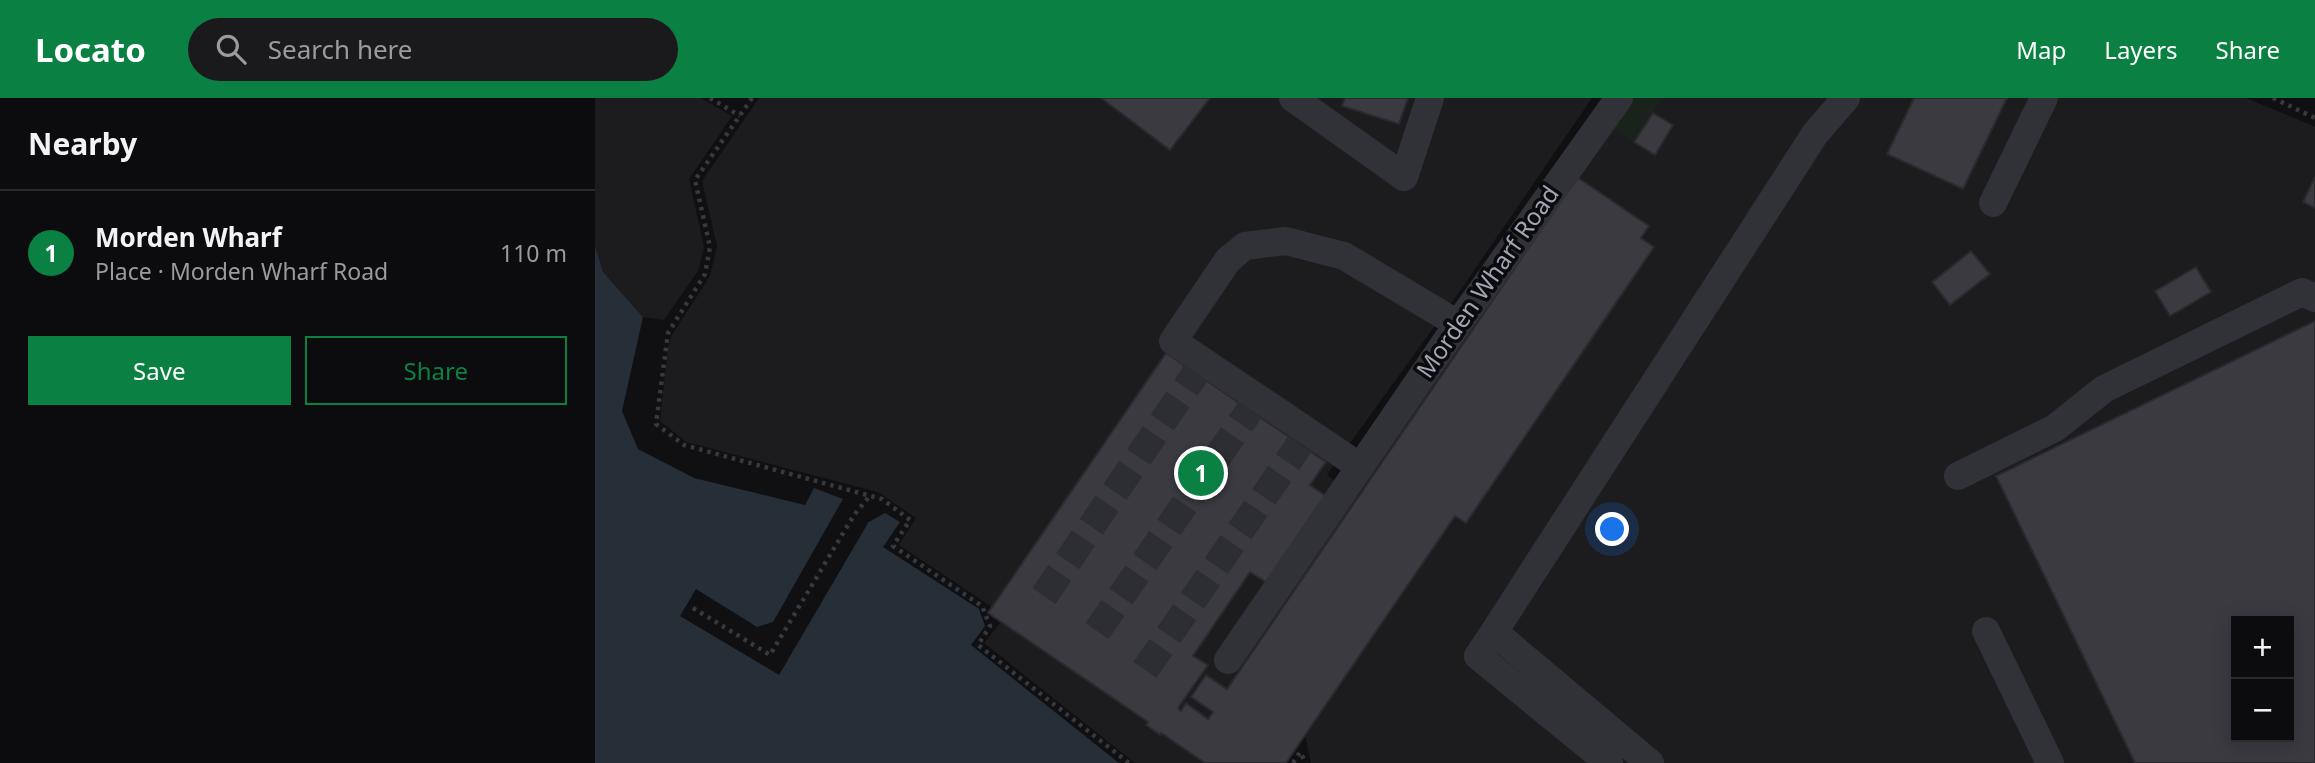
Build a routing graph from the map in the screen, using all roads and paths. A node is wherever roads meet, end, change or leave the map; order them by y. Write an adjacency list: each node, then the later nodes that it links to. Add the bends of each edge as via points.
1 (710, 98): 9 (path)
2 (752, 98): 9 (path)
3 (1293, 98): 4 (street, via 1404,177)
4 (1430, 98)
5 (1619, 98): 13 (street, Morden Wharf Road)
6 (1846, 98): 19 (street, via 1815,134)
7 (2044, 98): 11 (street)
8 (2273, 98): 10 (path)
9 (740, 116): 16 (path, via 695,180 710,247 705,274 668,333 656,424 684,445)
10 (2315, 118)
11 (1993, 203)
12 (2315, 298): 15 (street, via 2302,292 2104,389 2055,428)
13 (1458, 324): 14 (street, Morden Wharf Road); 14 (street, via 1344,257 1286,241 1245,246 1228,260 1173,341 1200,368 1305,438)
14 (1359, 466): 20 (street, Morden Wharf Road)
15 (1958, 476)
16 (869, 497): 17 (path, via 769,655); 21 (path, via 882,499 909,520 893,546 982,606 990,626 978,645)
17 (693, 608)
18 (1986, 631): 26 (street)
19 (1494, 632): 24 (street, via 1478,656); 25 (street)
20 (1228, 660)
21 (1129, 763)
22 (1293, 763): 23 (path, via 1300,752)
23 (1306, 763)
24 (1609, 763)
25 (1650, 763)
26 (2050, 763)

